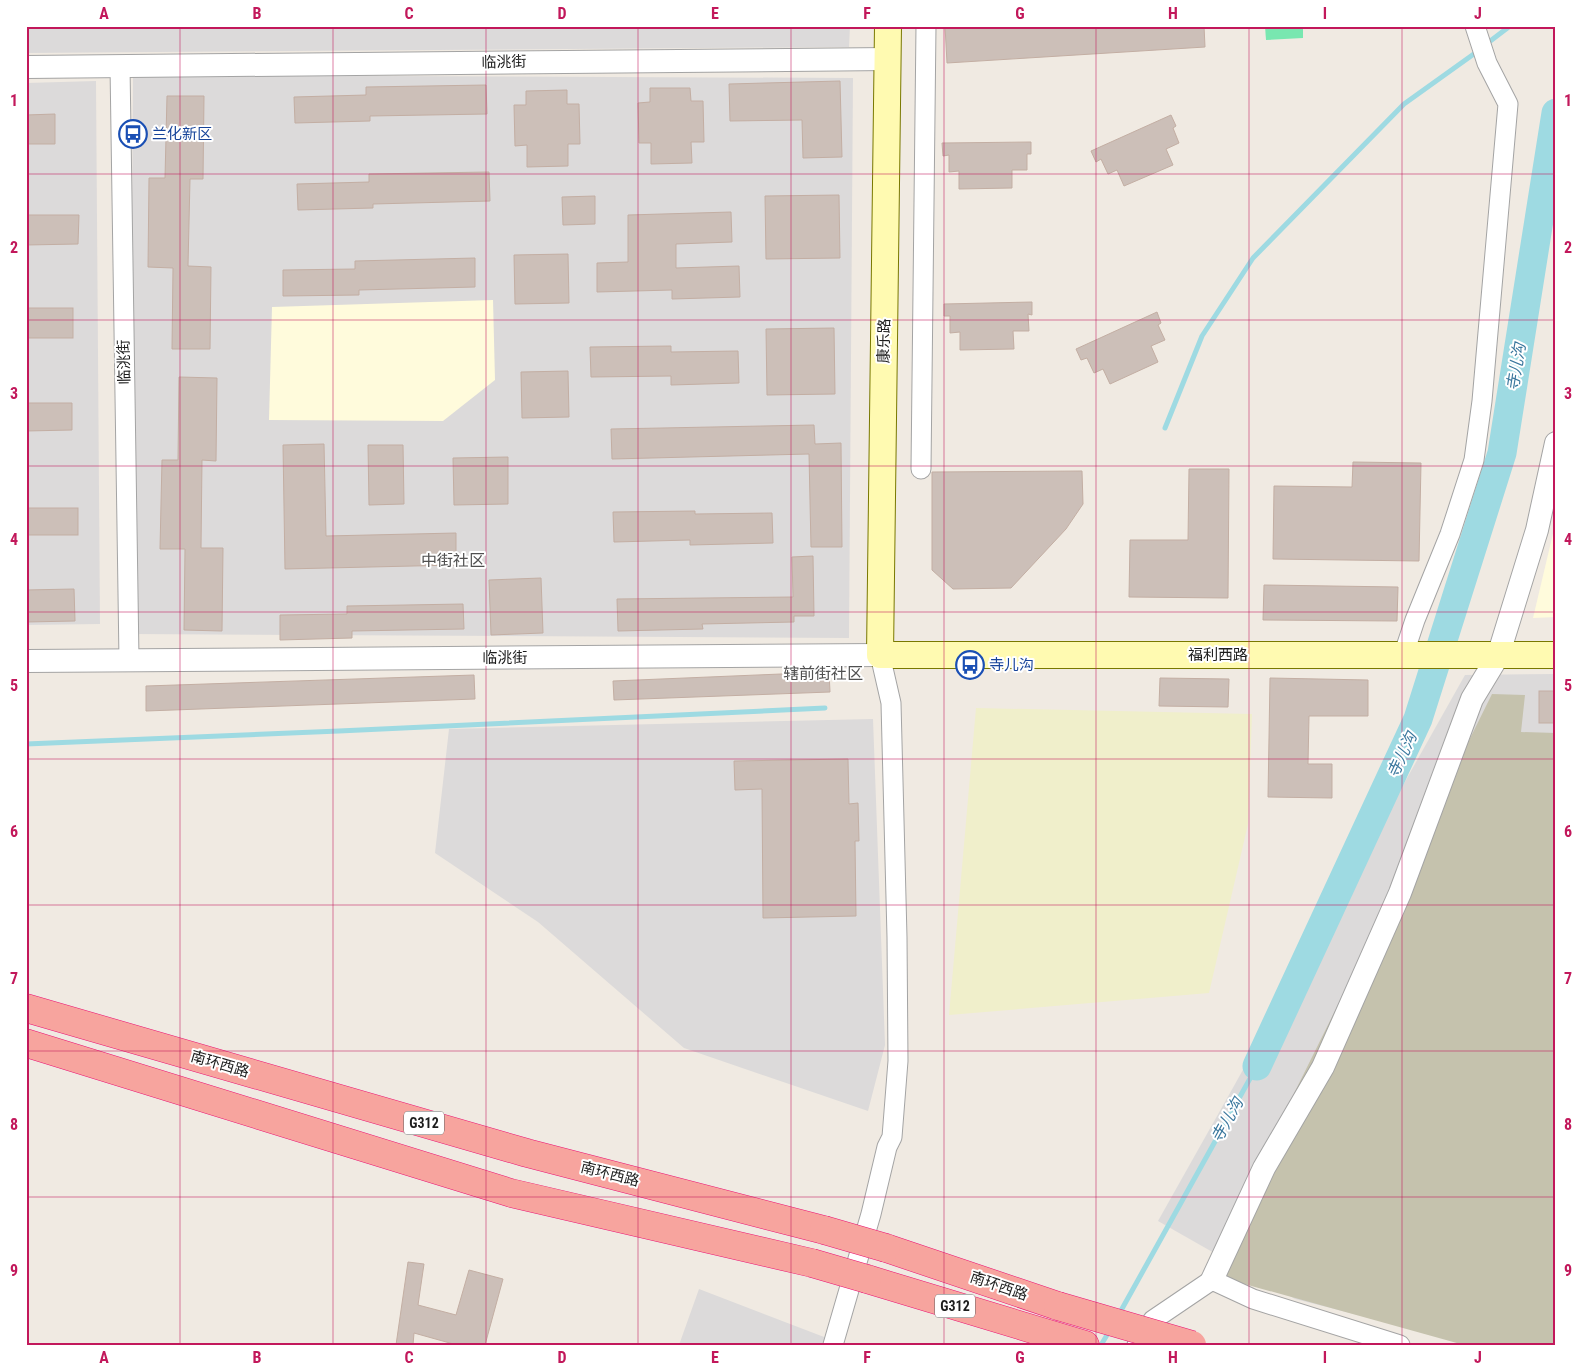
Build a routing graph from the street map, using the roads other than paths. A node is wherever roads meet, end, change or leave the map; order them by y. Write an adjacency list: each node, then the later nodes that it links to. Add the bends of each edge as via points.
1 (888, 26): 4 (main road, 康乐路)
2 (926, 26): 8 (street)
3 (1476, 32): 10 (street, via 1486,63 1508,104 1482,401 1475,450 1450,534 1415,620)
4 (888, 58): 5 (street, 临洮街); 9 (main road, 康乐路)
5 (120, 66): 6 (street, 临洮街); 13 (street, 临洮街)
6 (26, 67)
7 (1556, 444): 11 (street, via 1537,530)
8 (921, 469)
9 (880, 655): 10 (main road, 福利西路); 13 (street, 临洮街); 18 (street, via 891,703 897,937 895,1106 892,1137)
10 (1409, 656): 11 (main road, 福利西路)
11 (1491, 656): 12 (main road, 福利西路); 17 (street, via 1400,893 1323,1067 1264,1168)
12 (1556, 656)
13 (129, 659): 14 (street, 临洮街)
14 (26, 661)
15 (26, 1008): 21 (highway, 南环西路 / G312, bridge, via 527,1153 824,1230 1058,1306)
16 (26, 1043): 19 (highway, 南环西路 / G312, bridge, via 511,1193 812,1263)
17 (1212, 1280): 20 (street, via 1153,1320); 22 (street, via 1254,1299)
18 (833, 1345)
19 (1085, 1345)
20 (1137, 1345)
21 (1192, 1345)
22 (1400, 1345)

